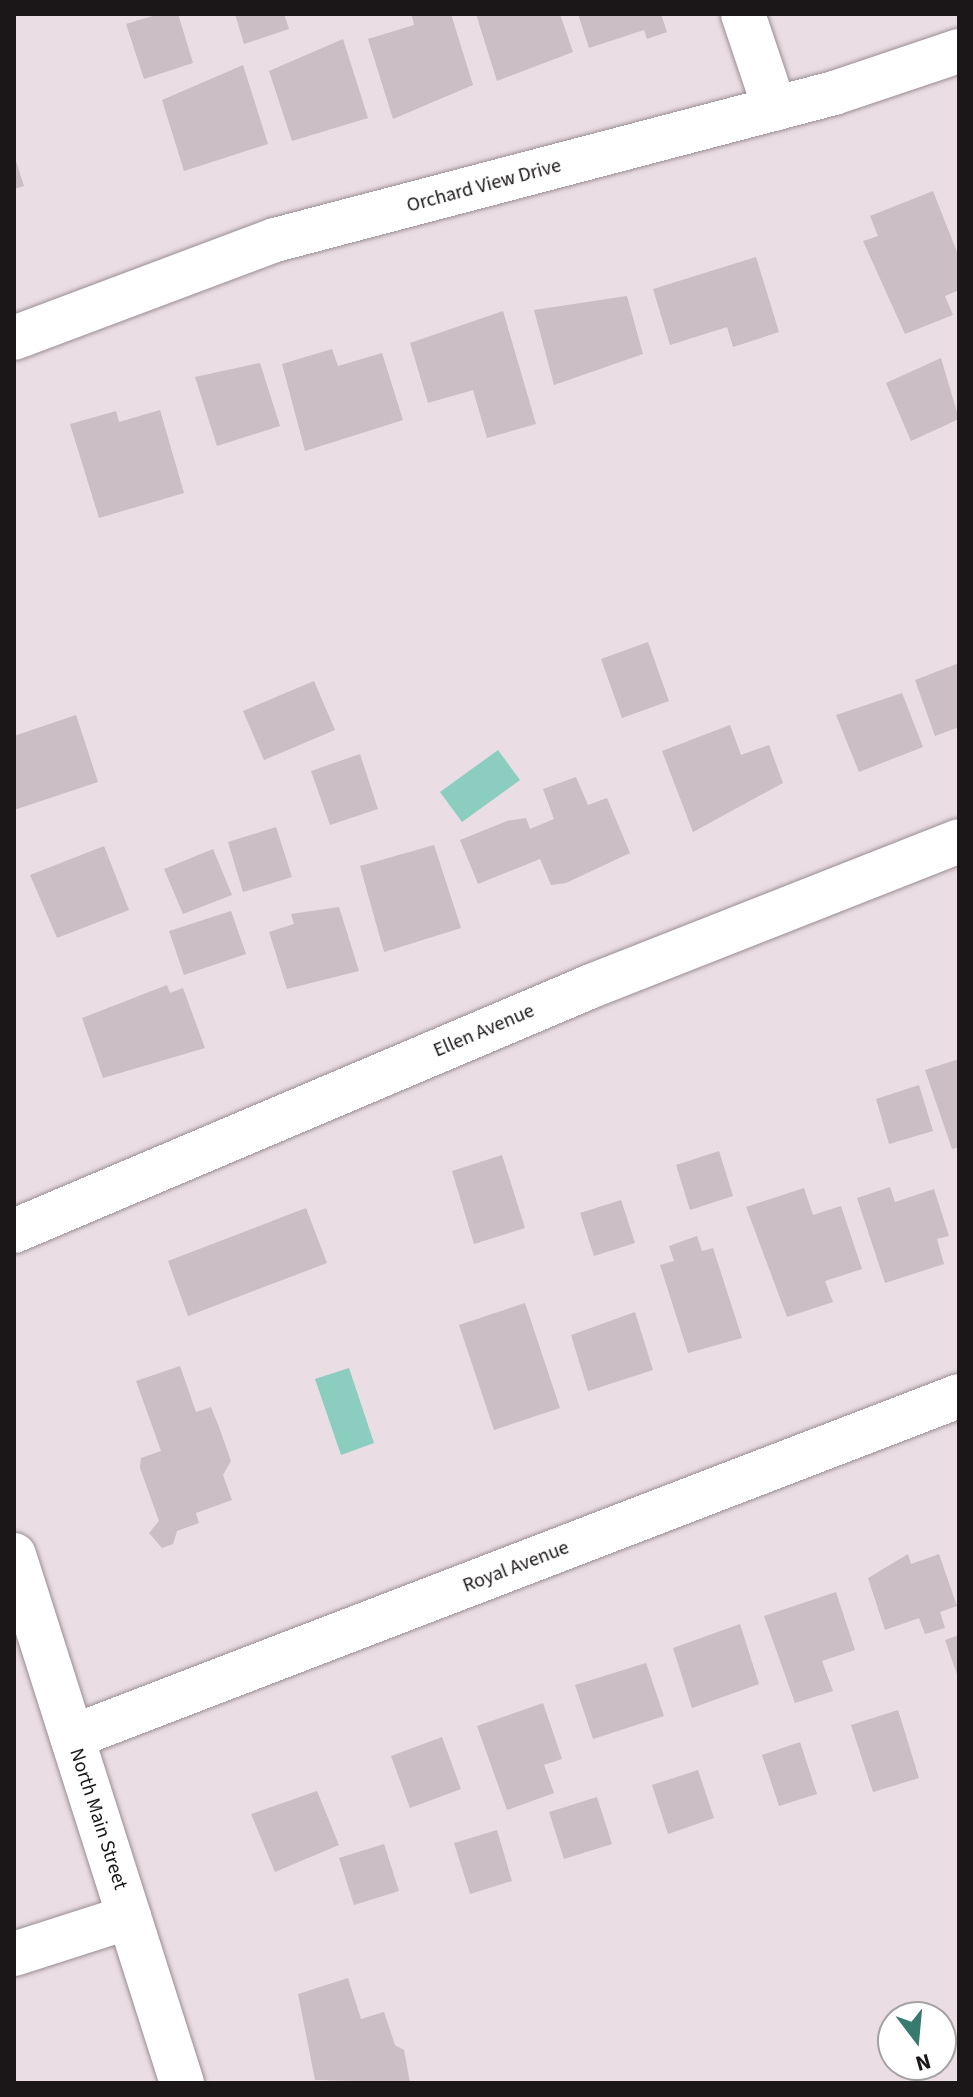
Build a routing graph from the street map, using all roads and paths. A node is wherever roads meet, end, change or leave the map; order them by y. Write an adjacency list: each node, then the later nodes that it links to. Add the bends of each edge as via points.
1 (743, 14): 3 (street)
2 (959, 51): 3 (street, Orchard View Drive)
3 (775, 109): 4 (street, Orchard View Drive, via 275,240)
4 (14, 338)
5 (959, 841): 6 (street, Ellen Avenue, via 589,987)
6 (14, 1231)
7 (959, 1396): 9 (street, Royal Avenue)
8 (14, 1555): 9 (street, North Main Street)
9 (72, 1737): 10 (street, North Main Street)
10 (129, 1917): 11 (street); 12 (street, North Main Street)
11 (14, 1954)
12 (182, 2083)

